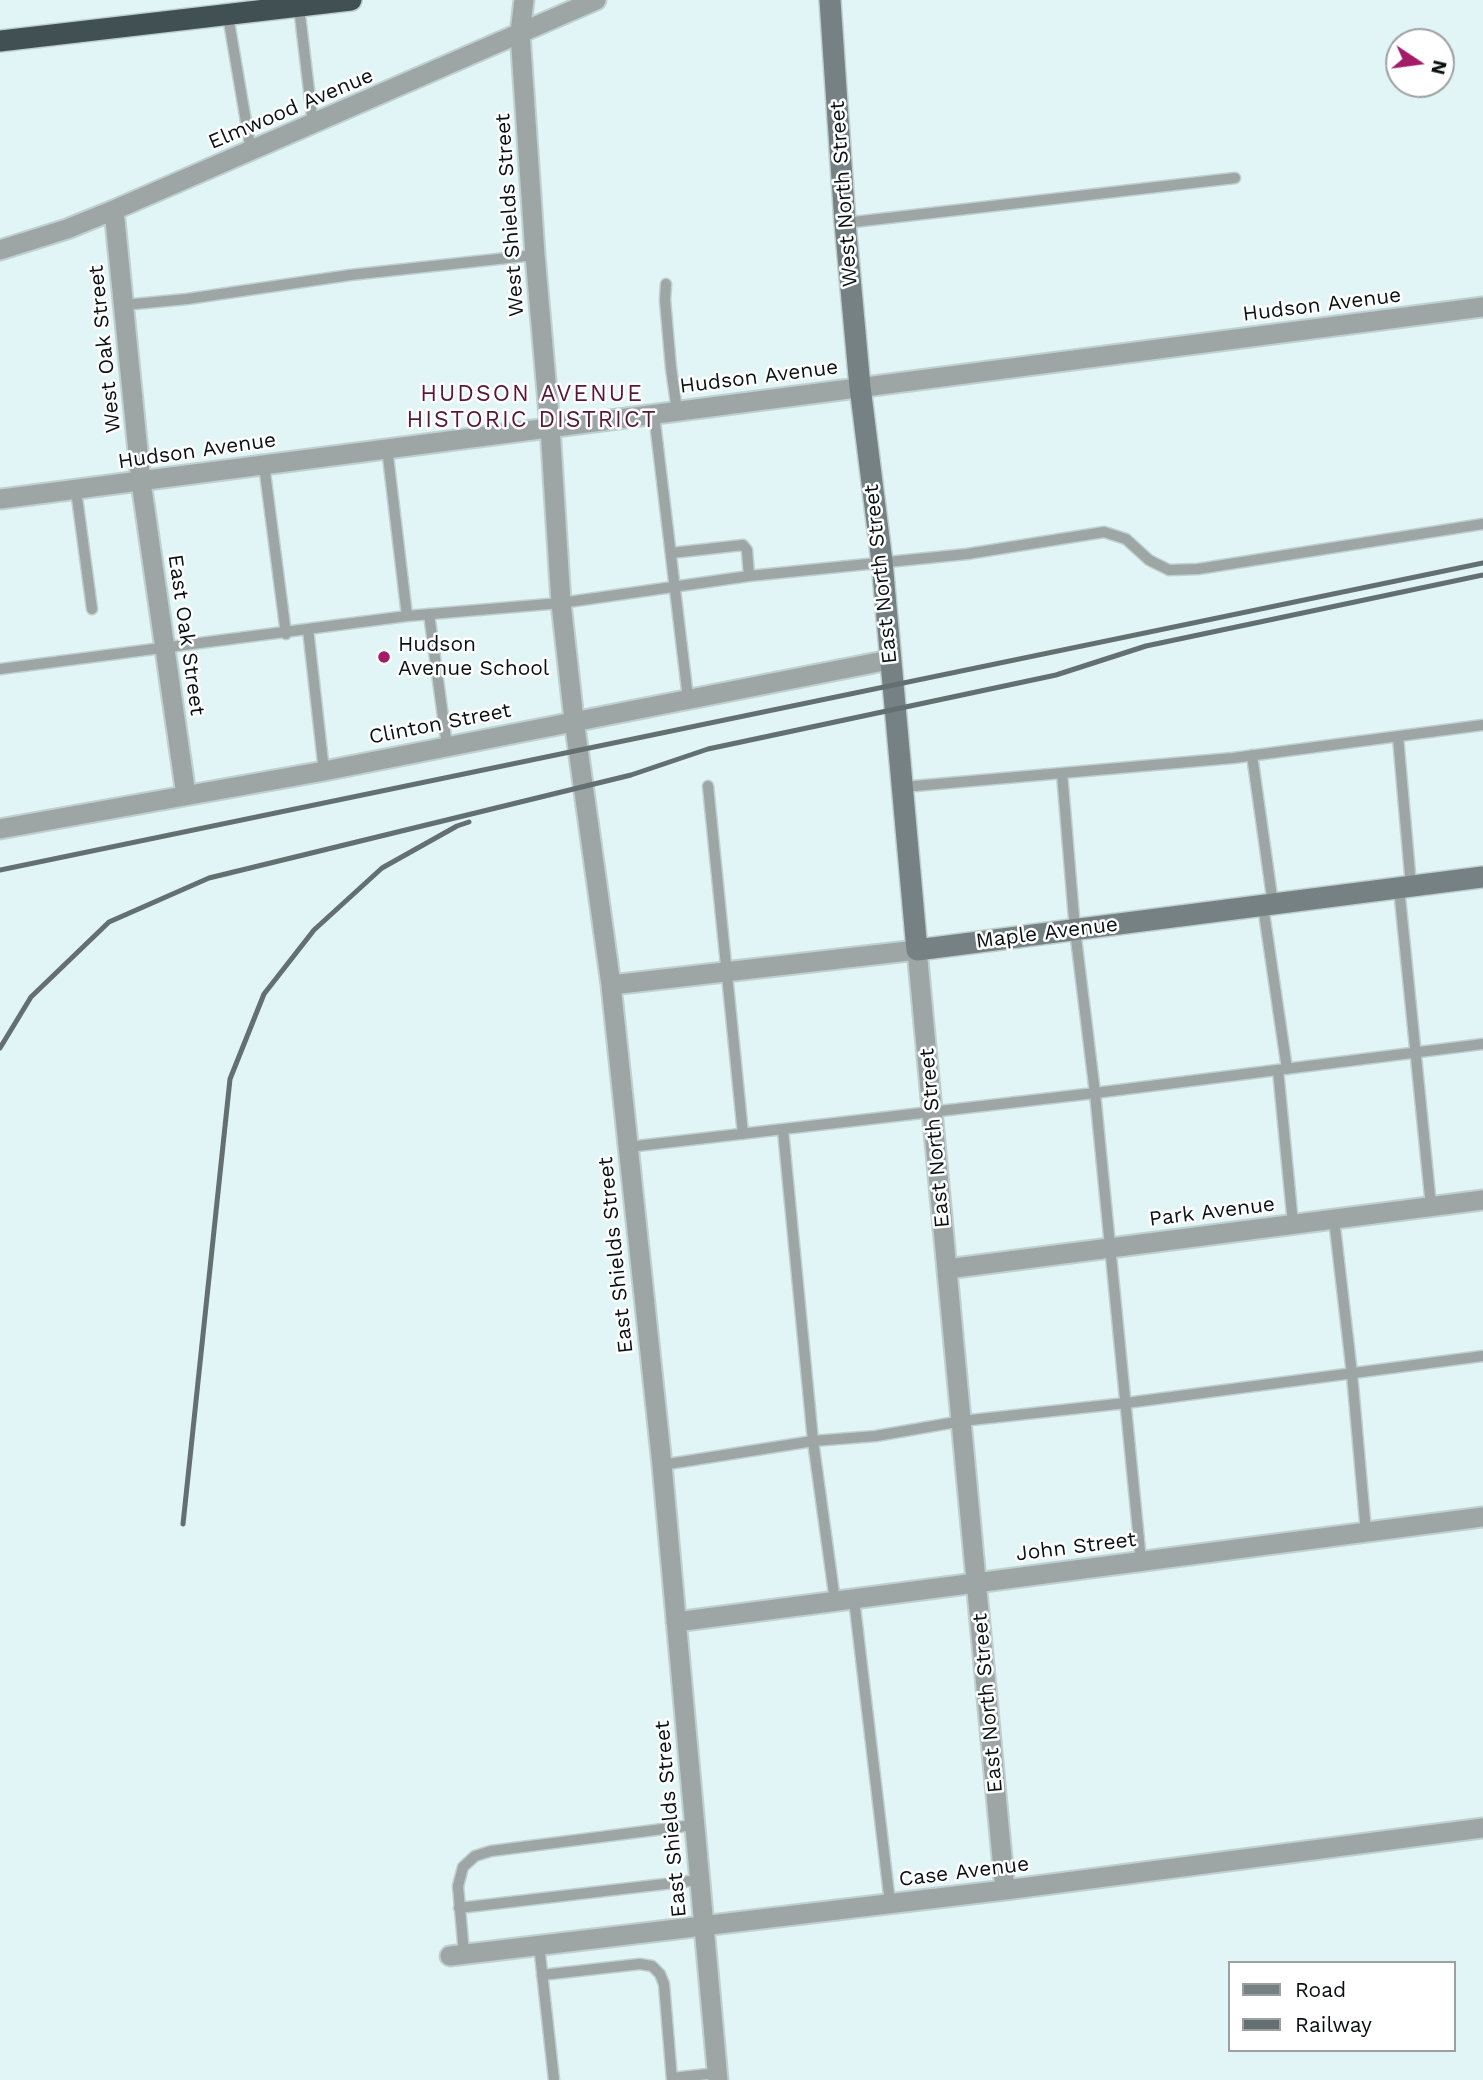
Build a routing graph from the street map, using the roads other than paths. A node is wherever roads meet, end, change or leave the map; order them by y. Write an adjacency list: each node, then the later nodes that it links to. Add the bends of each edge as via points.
1 (351, 0): 5 (highway)
2 (524, 0): 8 (street, West Shields Street)
3 (596, 0): 8 (street, Elmwood Avenue)
4 (830, 0): 14 (street, West North Street)
5 (322, 2): 6 (highway)
6 (299, 7): 7 (highway); 10 (lane)
7 (228, 8): 9 (highway); 11 (lane)
8 (520, 33): 10 (street, Elmwood Avenue); 16 (street, West Shields Street)
9 (0, 41)
10 (313, 124): 11 (street, Elmwood Avenue)
11 (251, 151): 13 (street, Elmwood Avenue)
12 (1235, 178): 14 (lane)
13 (114, 210): 15 (street, Elmwood Avenue); 18 (street, West Oak Street)
14 (845, 223): 20 (street, West North Street)
15 (0, 250)
16 (535, 255): 18 (lane); 23 (street, West Shields Street)
17 (666, 284): 21 (lane)
18 (124, 305): 26 (street, West Oak Street)
19 (1483, 307): 20 (street, Hudson Avenue)
20 (860, 387): 21 (street, Hudson Avenue); 31 (street, East North Street)
21 (677, 410): 22 (street, Hudson Avenue)
22 (654, 413): 23 (street, Hudson Avenue); 30 (lane)
23 (551, 427): 24 (street, Hudson Avenue); 34 (street, East Shields Street)
24 (387, 448): 25 (street, Hudson Avenue); 37 (lane)
25 (264, 465): 26 (street, Hudson Avenue); 39 (lane)
26 (141, 482): 27 (street, Hudson Avenue); 40 (street, East Oak Street)
27 (76, 490): 28 (street, Hudson Avenue); 35 (lane)
28 (0, 499)
29 (1483, 524): 31 (lane, via 1198,569 1169,570 1149,560 1126,539 1104,533)
30 (671, 553): 32 (lane, via 743,545); 33 (lane)
31 (881, 562): 32 (lane); 41 (street, East North Street)
32 (749, 576): 33 (lane)
33 (675, 587): 34 (lane); 43 (lane)
34 (561, 603): 36 (lane); 44 (street, East Shields Street)
35 (92, 609)
36 (429, 614): 37 (lane); 47 (lane)
37 (407, 616): 38 (lane)
38 (308, 629): 39 (lane); 49 (lane)
39 (286, 634): 40 (lane)
40 (165, 649): 42 (lane); 53 (street, East Oak Street)
41 (889, 660): 43 (street, Clinton Street); 52 (street, East North Street)
42 (0, 669)
43 (688, 698): 44 (street, Clinton Street)
44 (574, 720): 47 (street, Clinton Street); 61 (street, East Shields Street)
45 (1483, 725): 46 (lane)
46 (1398, 737): 48 (lane); 56 (lane)
47 (447, 746): 49 (street, Clinton Street)
48 (1252, 755): 50 (lane); 57 (lane)
49 (324, 771): 53 (street, Clinton Street)
50 (1062, 773): 52 (lane); 58 (lane)
51 (708, 786): 60 (lane)
52 (902, 788): 59 (street, East North Street)
53 (186, 794): 54 (street, Clinton Street)
54 (0, 829)
55 (1483, 877): 56 (street, Maple Avenue)
56 (1405, 887): 57 (street, Maple Avenue); 63 (lane)
57 (1268, 905): 58 (street, Maple Avenue); 64 (lane)
58 (1075, 930): 59 (street, Maple Avenue); 65 (lane)
59 (917, 950): 60 (street, Maple Avenue); 66 (street, East North Street)
60 (726, 972): 61 (street, Maple Avenue); 68 (lane)
61 (611, 985): 69 (street, East Shields Street)
62 (1483, 1044): 63 (lane)
63 (1417, 1053): 64 (lane); 71 (lane)
64 (1283, 1070): 65 (lane); 73 (lane)
65 (1095, 1093): 66 (lane); 74 (lane)
66 (932, 1111): 67 (lane); 75 (street, East North Street)
67 (783, 1130): 68 (lane); 80 (lane)
68 (743, 1134): 69 (lane)
69 (627, 1147): 81 (street, East Shields Street)
70 (1483, 1200): 71 (street, Park Avenue)
71 (1431, 1206): 72 (street, Park Avenue)
72 (1334, 1219): 73 (street, Park Avenue); 77 (lane)
73 (1293, 1224): 74 (street, Park Avenue)
74 (1109, 1248): 75 (street, Park Avenue); 78 (lane)
75 (947, 1269): 79 (street, East North Street)
76 (1483, 1356): 77 (lane)
77 (1352, 1374): 78 (lane); 83 (lane)
78 (1126, 1403): 79 (lane); 84 (lane)
79 (962, 1421): 80 (lane); 85 (street, East North Street)
80 (813, 1441): 81 (lane); 86 (lane)
81 (662, 1465): 87 (street, East Shields Street)
82 (1483, 1517): 83 (street, John Street)
83 (1366, 1532): 84 (street, John Street)
84 (1141, 1562): 85 (street, John Street)
85 (978, 1583): 86 (street, John Street); 91 (street, East North Street)
86 (845, 1600): 87 (street, John Street); 92 (lane)
87 (676, 1622): 88 (street, East Shields Street)
88 (694, 1825): 90 (street, East Shields Street); 93 (lane, via 474,1856 463,1867)
89 (1483, 1828): 91 (street, Case Avenue)
90 (699, 1880): 93 (lane); 94 (street, East Shields Street)
91 (1005, 1891): 92 (street, Case Avenue)
92 (890, 1903): 94 (street, Case Avenue)
93 (459, 1908): 96 (lane)
94 (703, 1924): 95 (street, Case Avenue); 98 (street, East Shields Street)
95 (539, 1945): 96 (street, Case Avenue); 97 (lane)
96 (457, 1955)
97 (542, 1975): 99 (lane, via 652,1966 664,1984); 100 (lane)
98 (718, 2077): 99 (lane)
99 (672, 2079)
100 (554, 2080)

